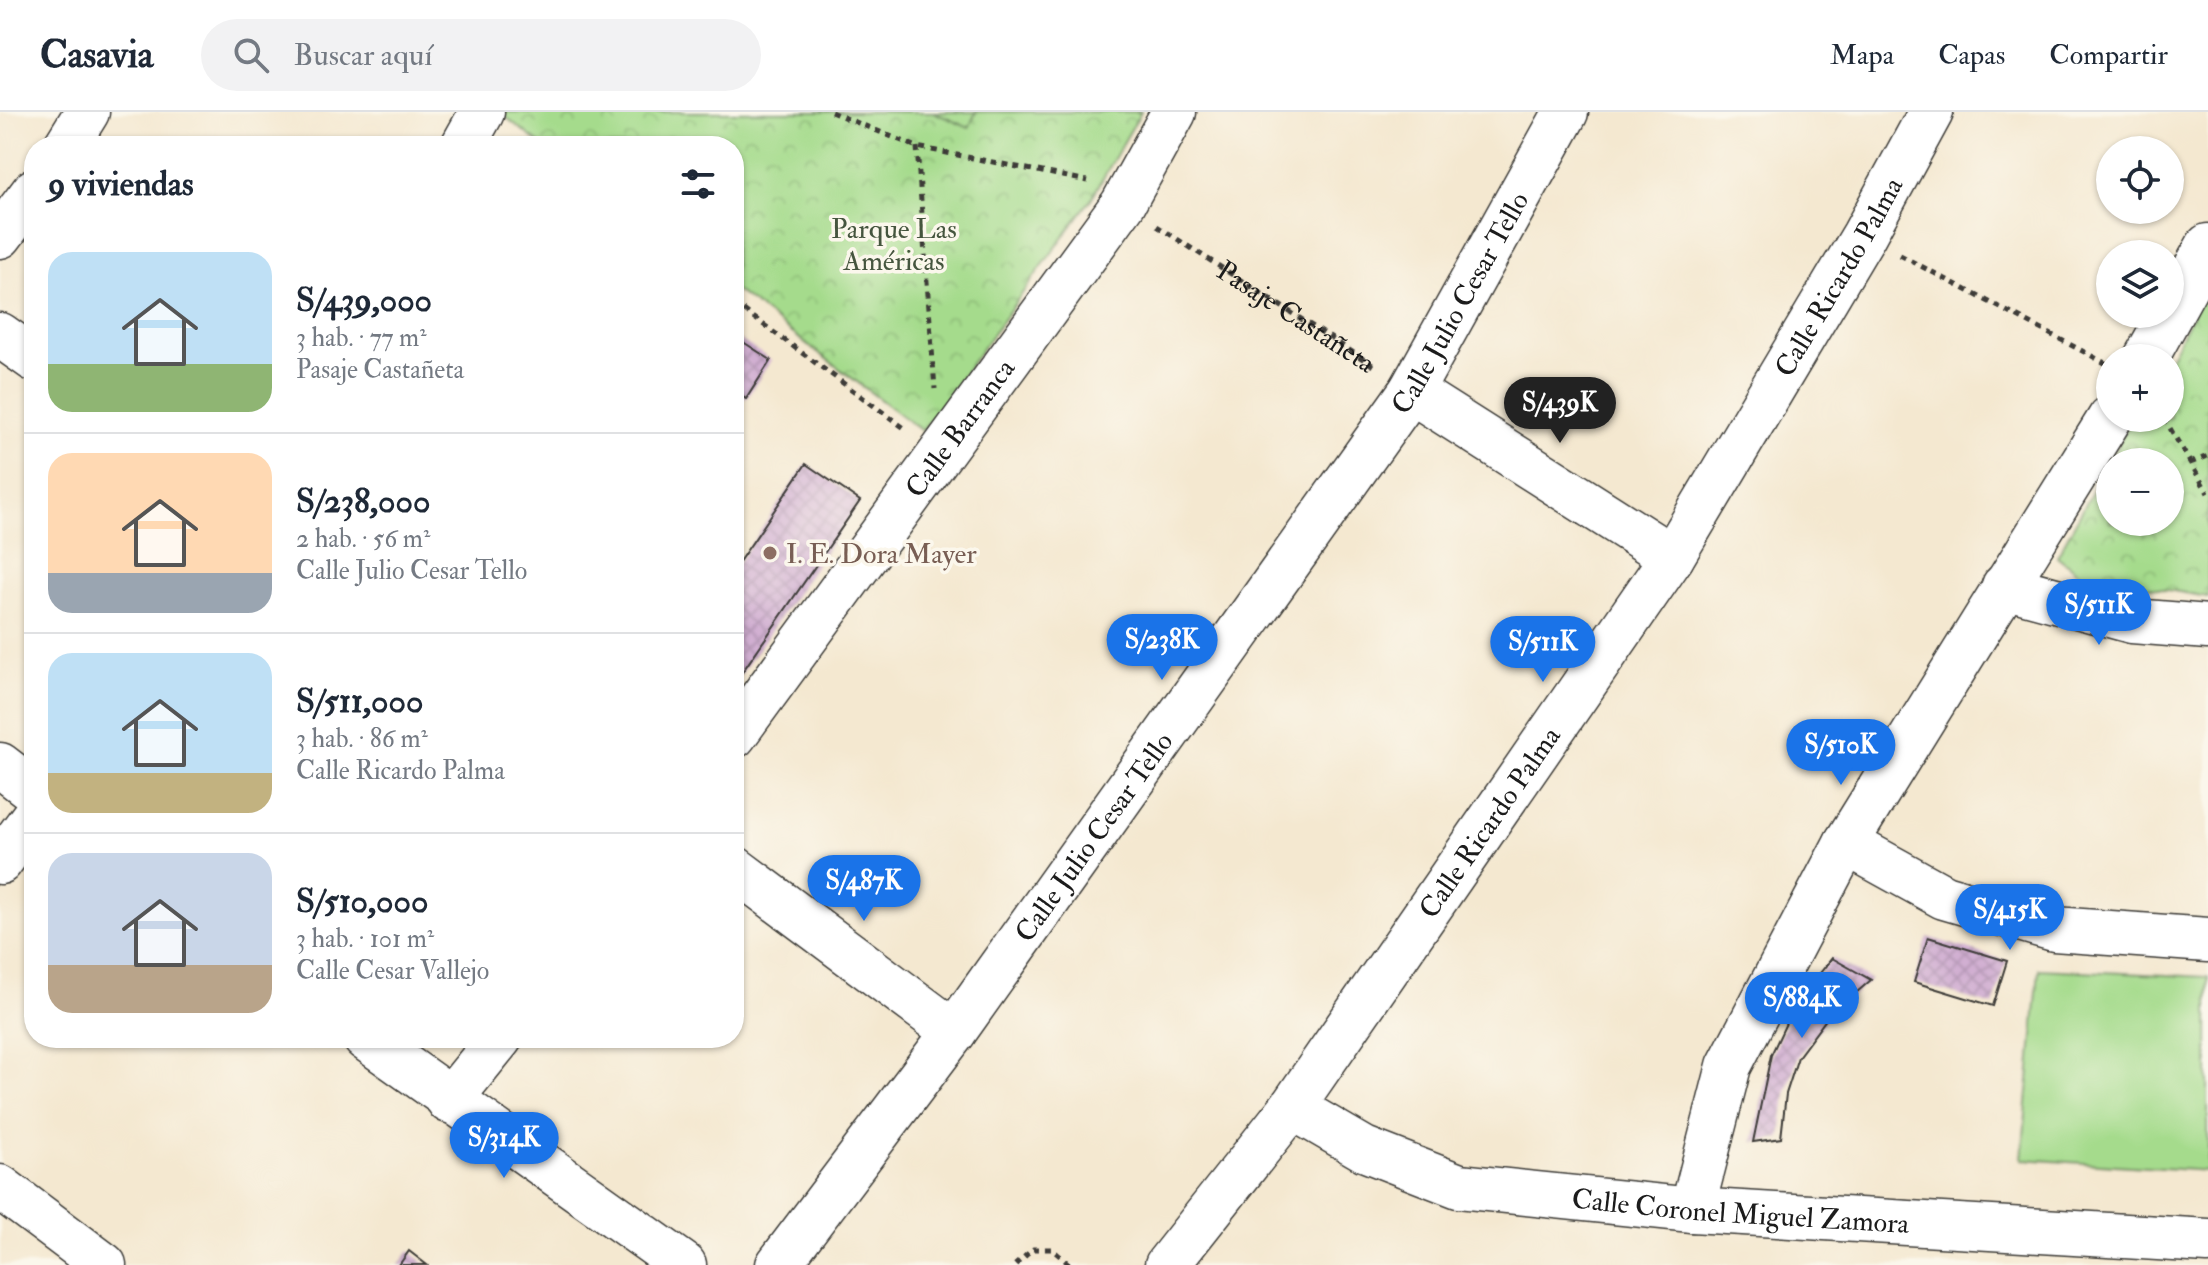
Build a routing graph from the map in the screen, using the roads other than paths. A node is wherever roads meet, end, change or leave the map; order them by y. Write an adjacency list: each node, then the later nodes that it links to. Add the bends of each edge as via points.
1 (87, 112): 6 (street)
2 (482, 112): 7 (street)
3 (1174, 112): 19 (street, Calle Barranca, via 1127,197)
4 (1566, 112): 14 (street, Calle Julio Cesar Tello)
5 (1931, 112): 16 (street, Calle Ricardo Palma)
6 (72, 136)
7 (469, 136)
8 (24, 204): 9 (street)
9 (0, 236)
10 (2208, 246): 12 (street)
11 (0, 335): 13 (street)
12 (2154, 344)
13 (24, 352)
14 (1411, 391): 16 (street); 27 (street, Calle Julio Cesar Tello)
15 (2101, 432): 17 (street)
16 (1672, 557): 31 (street, Calle Ricardo Palma)
17 (2004, 586): 18 (street, via 2132,621); 23 (street)
18 (2208, 627)
19 (744, 722)
20 (0, 765): 21 (street)
21 (24, 783)
22 (24, 830): 24 (street)
23 (1846, 843): 26 (street, via 1944,897 2054,929); 33 (street, via 1729,1066)
24 (0, 862)
25 (744, 875): 27 (street)
26 (2208, 940)
27 (954, 1032): 37 (street, Calle Julio Cesar Tello)
28 (378, 1048): 30 (street)
29 (492, 1048): 30 (street)
30 (449, 1101): 36 (street)
31 (1292, 1107): 33 (street, Calle Coronel Miguel Zamora, via 1364,1149 1459,1186); 38 (street, Calle Ricardo Palma)
32 (0, 1187): 35 (street)
33 (1692, 1210): 34 (street, Calle Coronel Miguel Zamora)
34 (2208, 1241)
35 (104, 1265)
36 (684, 1265)
37 (778, 1265)
38 (1167, 1265)

